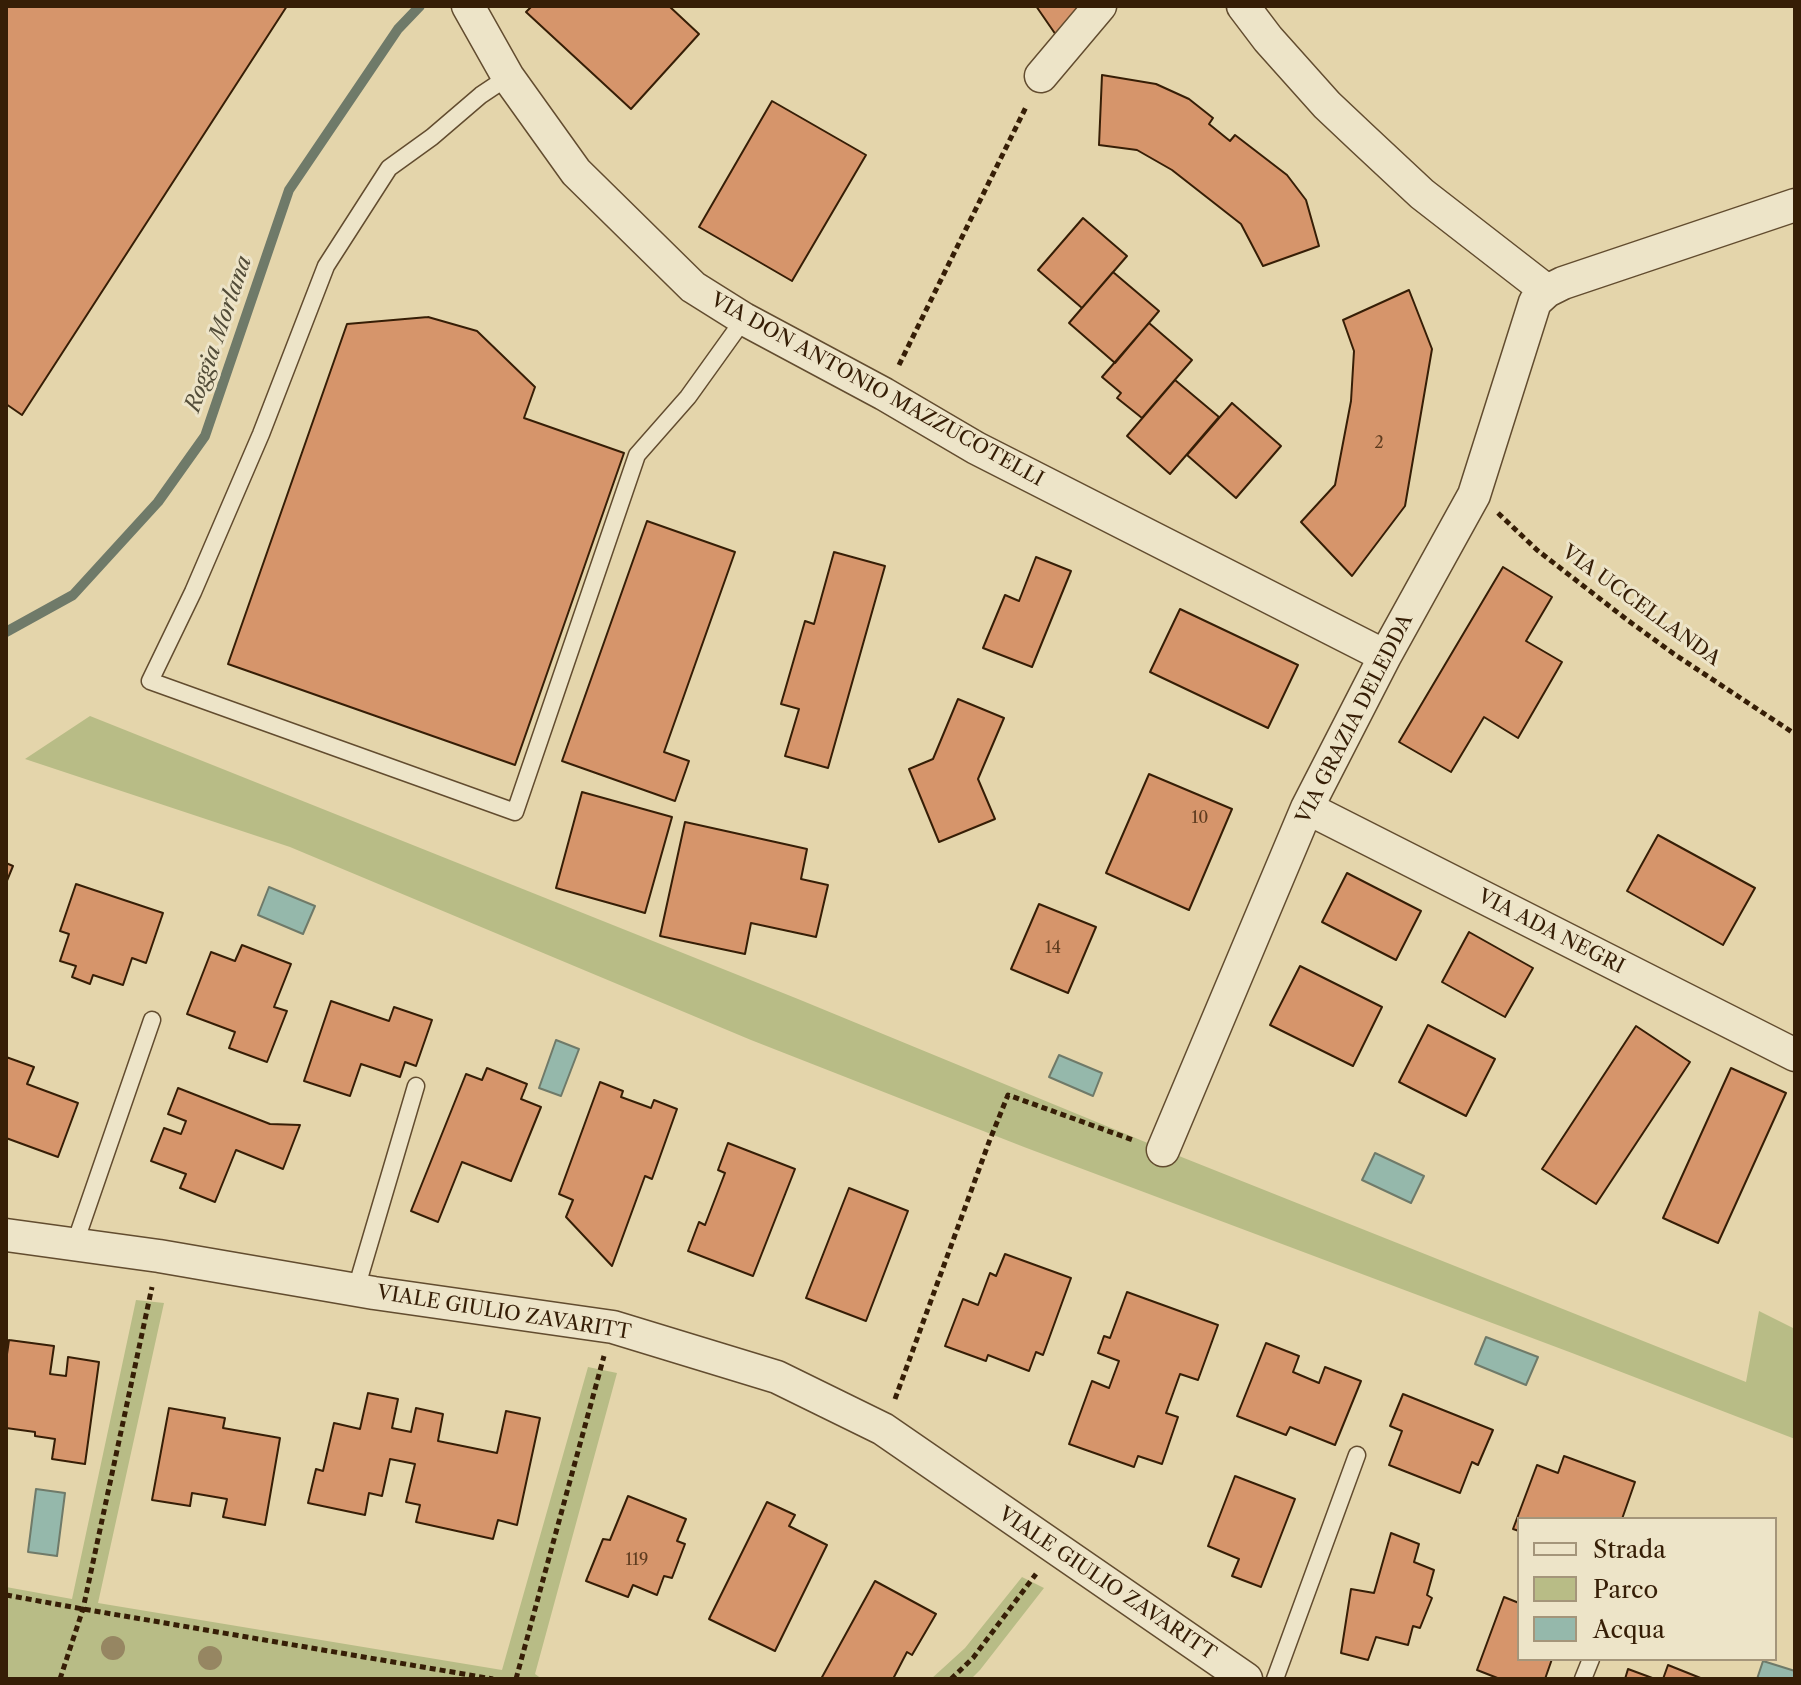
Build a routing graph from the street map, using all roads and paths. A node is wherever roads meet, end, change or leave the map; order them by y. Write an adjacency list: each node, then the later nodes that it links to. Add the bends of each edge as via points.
1 (468, 6): 5 (street, VIA DON ANTONIO MAZZUCOTELLI)
2 (1100, 6): 4 (street)
3 (1243, 6): 7 (street, via 1362,138 1422,194)
4 (1041, 76): 9 (path)
5 (508, 77): 8 (street, VIA DON ANTONIO MAZZUCOTELLI, via 576,172 693,287); 8 (lane, via 389,168 326,266 249,462 150,681 515,812 637,455 688,397)
6 (1795, 205): 7 (street)
7 (1547, 291): 10 (street, VIA GRAZIA DELEDDA, via 1535,302)
8 (744, 319): 9 (street, VIA DON ANTONIO MAZZUCOTELLI)
9 (884, 394): 11 (street, VIA DON ANTONIO MAZZUCOTELLI, via 976,448)
10 (1473, 497): 11 (street, VIA GRAZIA DELEDDA); 12 (path, VIA UCCELLANDA, via 1626,619)
11 (1385, 656): 13 (street, VIA GRAZIA DELEDDA)
12 (1795, 734)
13 (1307, 808): 15 (street, VIA ADA NEGRI); 17 (street, VIA GRAZIA DELEDDA)
14 (152, 1020): 19 (lane)
15 (1795, 1055)
16 (416, 1086): 21 (lane)
17 (1163, 1150): 23 (path, via 1008,1095)
18 (6, 1235): 19 (street, VIALE GIULIO ZAVARITT)
19 (74, 1246): 20 (street, VIALE GIULIO ZAVARITT)
20 (159, 1256): 21 (street, VIALE GIULIO ZAVARITT); 27 (path)
21 (356, 1289): 22 (street, VIALE GIULIO ZAVARITT)
22 (613, 1327): 23 (street, VIALE GIULIO ZAVARITT, via 777,1377); 30 (path)
23 (883, 1429): 25 (street, VIALE GIULIO ZAVARITT)
24 (1357, 1455): 33 (lane)
25 (1054, 1548): 31 (path, via 973,1658); 32 (street, VIALE GIULIO ZAVARITT)
26 (6, 1595): 27 (path)
27 (83, 1609): 28 (path); 29 (path)
28 (60, 1679)
29 (493, 1679)
30 (516, 1679)
31 (951, 1679)
32 (1246, 1679)
33 (1275, 1679)

